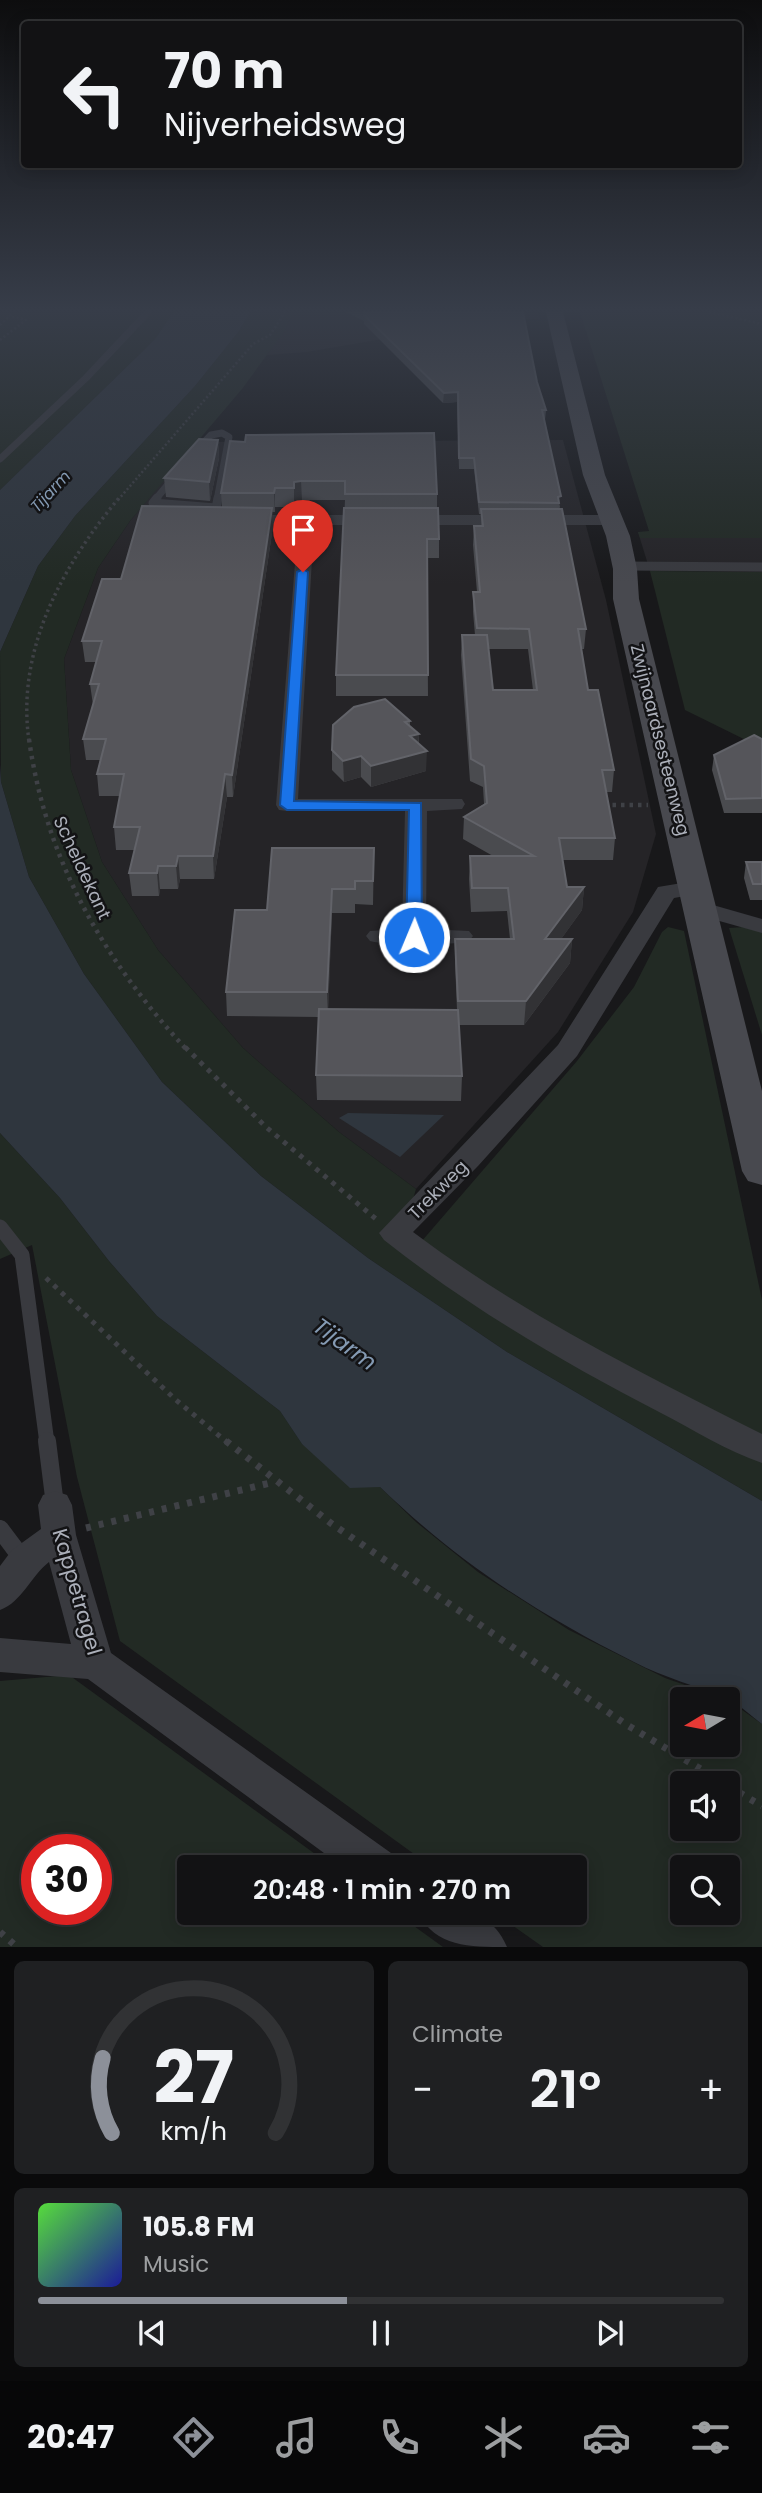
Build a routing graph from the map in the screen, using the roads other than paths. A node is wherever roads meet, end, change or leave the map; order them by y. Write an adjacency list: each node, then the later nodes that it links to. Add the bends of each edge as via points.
1 (60, 403): 3 (lane)
2 (576, 403): 7 (main road, Zwijnaardsesteenweg, via 594,475)
3 (0, 459)
4 (215, 514): 4 (lane, via 229,437 222,433 211,435 153,503); 5 (street); 6 (street)
5 (143, 519)
6 (306, 520): 7 (street); 11 (street, via 287,805)
7 (612, 520): 8 (main road, Zwijnaardsesteenweg)
8 (624, 566): 9 (lane); 12 (main road, Zwijnaardsesteenweg, via 625,600)
9 (762, 567)
10 (454, 804): 11 (street)
11 (416, 806): 16 (street)
12 (696, 898): 13 (street); 17 (main road, Zwijnaardsesteenweg); 19 (street, Trekweg, via 666,892 568,1050 394,1233 529,1325)
13 (762, 926)
14 (378, 936): 16 (street)
15 (461, 936): 16 (street)
16 (414, 937)
17 (762, 1171)
18 (0, 1227): 20 (lane, Kappetragel, via 22,1255)
19 (762, 1450)
20 (57, 1520): 22 (street); 25 (street, Kappetragel)
21 (0, 1529): 22 (lane)
22 (24, 1561): 23 (street)
23 (0, 1594)
24 (0, 1655): 25 (street)
25 (95, 1663): 26 (street, Kappetragel)
26 (360, 1855)
27 (456, 1925): 28 (street)
28 (486, 1947)

